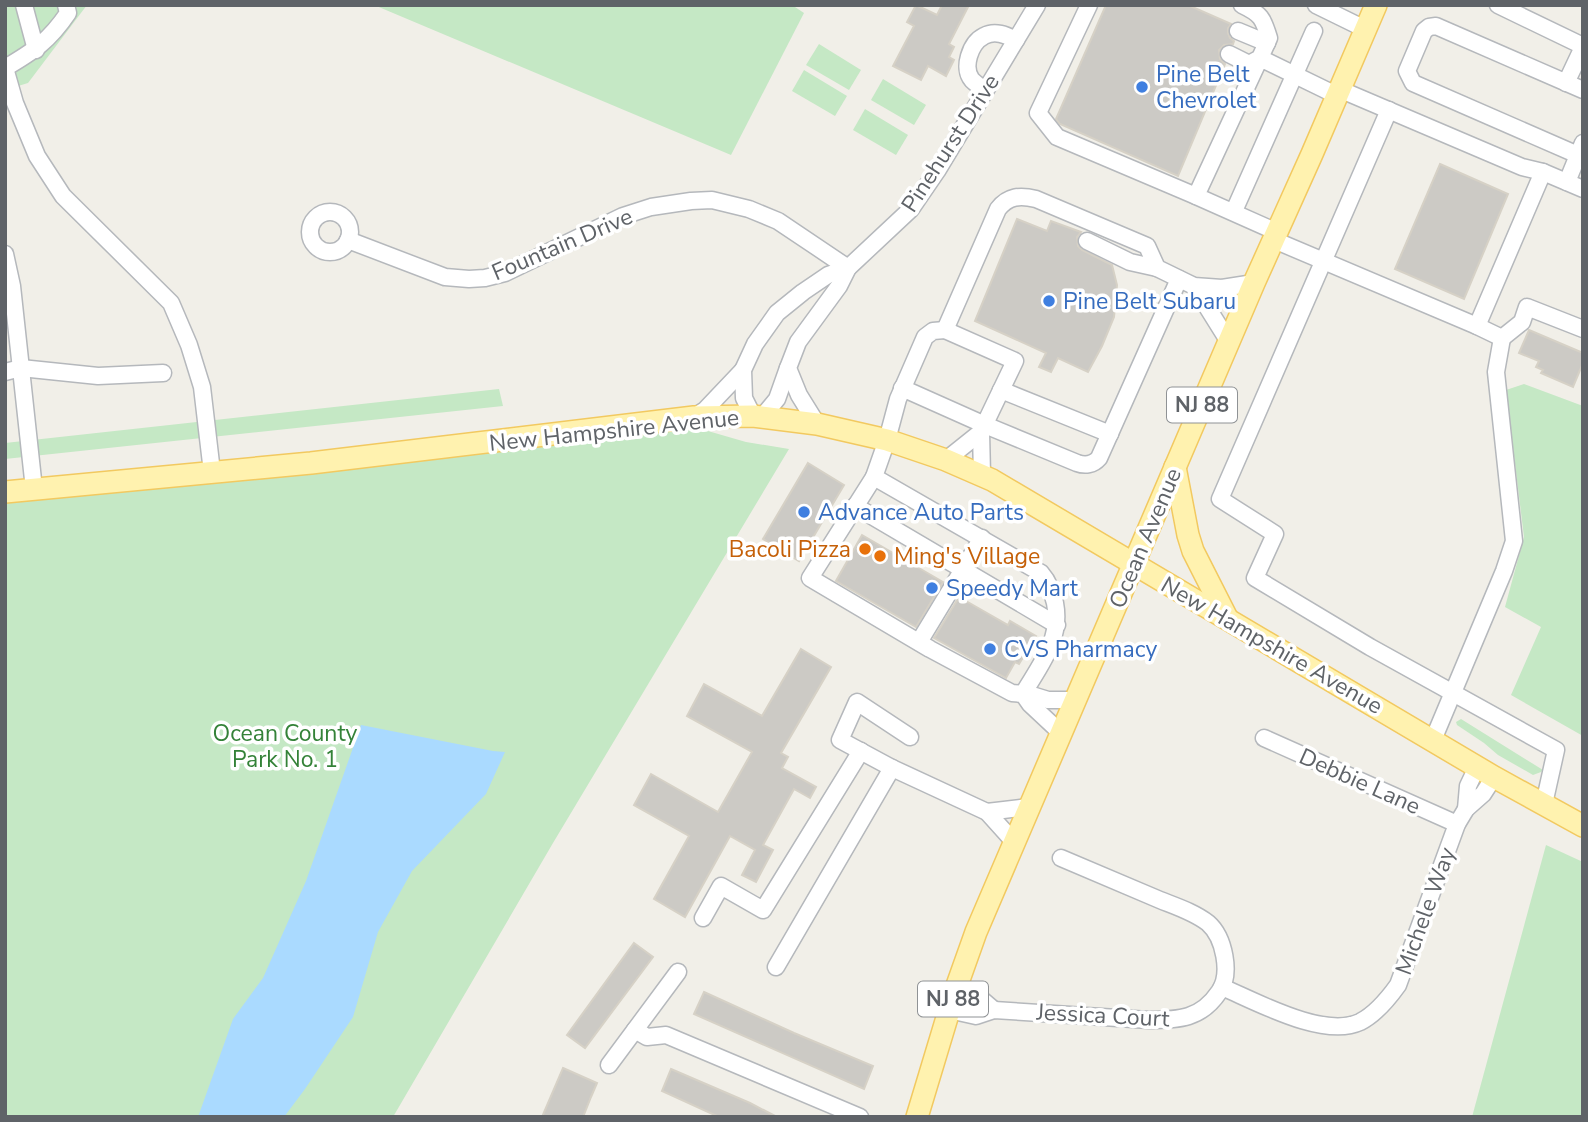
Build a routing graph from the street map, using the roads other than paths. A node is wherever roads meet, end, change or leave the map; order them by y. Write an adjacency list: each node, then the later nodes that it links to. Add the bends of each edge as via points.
1 (24, 5): 13 (street)
2 (66, 5): 13 (street, via 68,13)
3 (1037, 5): 11 (street, Pinehurst Drive)
4 (1089, 5): 25 (street, via 1038,113 1057,137)
5 (1376, 5): 9 (main road, Ocean Avenue / NJ 88)
6 (1498, 5): 12 (street)
7 (1246, 7): 14 (street, via 1263,19 1269,38)
8 (1323, 7): 9 (street)
9 (1365, 29): 20 (main road, Ocean Avenue / NJ 88)
10 (1314, 31): 16 (street)
11 (1016, 40): 19 (street, Pinehurst Drive); 19 (street, via 992,33 977,41 968,68 971,79)
12 (1583, 47): 17 (street)
13 (36, 50): 15 (street)
14 (1262, 54): 14 (street, via 1249,64 1234,42); 16 (street); 25 (street)
15 (5, 68): 58 (street, via 37,156 63,197 172,303 202,387)
16 (1294, 74): 20 (street); 26 (street)
17 (1566, 83): 18 (street); 22 (street, via 1436,26 1424,31 1407,71 1413,83)
18 (1583, 90)
19 (985, 91): 32 (street, Pinehurst Drive, via 911,209)
20 (1338, 92): 21 (street); 27 (main road, Ocean Avenue / NJ 88)
21 (1389, 110): 23 (street); 31 (street)
22 (1580, 149): 24 (street)
23 (1543, 172): 24 (street); 39 (street)
24 (1575, 186)
25 (1196, 196): 26 (street)
26 (1234, 211): 27 (street)
27 (1276, 236): 31 (street); 35 (main road, Ocean Avenue / NJ 88)
28 (348, 240): 32 (street, Fountain Drive, via 445,277 485,278 505,273 624,216 651,207 712,200 778,221)
29 (1087, 241): 33 (street, via 1130,262)
30 (5, 254): 46 (street, via 12,286)
31 (1324, 261): 39 (street); 70 (street, via 1220,499 1275,534 1255,578)
32 (848, 268): 36 (street, Pinehurst Drive); 38 (street, Pinehurst Drive)
33 (1157, 268): 34 (street); 41 (street, via 1147,246 1036,199 1006,200)
34 (1179, 279): 37 (street); 54 (street)
35 (1254, 283): 37 (street); 43 (main road, Ocean Avenue / NJ 88)
36 (813, 285): 38 (street); 45 (street, Pinehurst Drive, via 777,313)
37 (1194, 286): 43 (street)
38 (829, 300): 44 (street, Pinehurst Drive, via 798,342)
39 (1477, 326): 42 (street)
40 (1583, 329): 42 (street, via 1527,307 1522,322)
41 (945, 330): 48 (street, via 928,334); 49 (street, via 1015,361)
42 (1502, 338): 70 (street, via 1496,372 1514,541)
43 (1229, 342): 57 (main road, Ocean Avenue / NJ 88)
44 (788, 368): 50 (street, Pinehurst Drive, via 777,399); 52 (street)
45 (743, 369): 50 (street, via 744,398); 51 (street, Pinehurst Drive)
46 (13, 370): 47 (street, via 98,376); 61 (street)
47 (163, 373)
48 (902, 388): 53 (street); 55 (street)
49 (1001, 390): 53 (street); 54 (street)
50 (758, 416): 51 (main road, New Hampshire Avenue); 52 (main road, New Hampshire Avenue)
51 (694, 417): 58 (main road, New Hampshire Avenue)
52 (817, 424): 55 (main road, New Hampshire Avenue)
53 (983, 428): 54 (street, via 1085,465 1099,458); 56 (street); 59 (street)
54 (1110, 434)
55 (887, 440): 56 (main road, New Hampshire Avenue); 60 (street)
56 (946, 460): 59 (main road, New Hampshire Avenue)
57 (1175, 467): 65 (main road, Ocean Avenue / NJ 88); 67 (main road, via 1190,543)
58 (212, 472): 61 (main road, New Hampshire Avenue)
59 (982, 475): 65 (main road, New Hampshire Avenue)
60 (874, 477): 63 (street); 64 (street)
61 (34, 489): 62 (main road, New Hampshire Avenue)
62 (5, 492)
63 (855, 506): 66 (street); 69 (street, via 810,578)
64 (982, 538): 66 (street); 68 (street, via 1047,579)
65 (1133, 564): 67 (main road, New Hampshire Avenue); 72 (main road, Ocean Avenue / NJ 88)
66 (963, 570): 68 (street); 69 (street)
67 (1227, 618): 76 (main road, New Hampshire Avenue)
68 (1057, 625): 71 (street, via 1049,650)
69 (919, 642): 71 (street, via 1012,693)
70 (1452, 693): 76 (street); 80 (street, via 1556,750)
71 (1023, 694): 72 (street); 73 (street)
72 (1075, 700): 73 (main road, Ocean Avenue / NJ 88)
73 (1060, 733): 81 (main road, Ocean Avenue / NJ 88)
74 (910, 737): 77 (street, via 857,702 840,740)
75 (1264, 738): 83 (street, Debbie Lane)
76 (1433, 740): 79 (main road, New Hampshire Avenue)
77 (861, 751): 78 (street); 87 (street, via 763,910 721,886)
78 (892, 768): 82 (street); 88 (street)
79 (1486, 772): 80 (main road, New Hampshire Avenue); 83 (street, Michele Way, via 1483,794)
80 (1544, 804): 84 (main road, New Hampshire Avenue)
81 (1028, 807): 82 (street); 85 (main road, Ocean Avenue / NJ 88)
82 (987, 811): 85 (street)
83 (1457, 824): 90 (street, Michele Way, via 1398,985 1359,1023 1308,1023)
84 (1583, 825)
85 (1014, 842): 91 (main road, Ocean Avenue / NJ 88)
86 (1061, 858): 90 (street, via 1207,923 1217,934 1225,957)
87 (703, 918)
88 (776, 967)
89 (678, 972): 92 (street)
90 (1223, 987): 91 (street, Jessica Court, via 1197,1014 1174,1020 994,1010 976,1016)
91 (952, 1001): 95 (main road, Ocean Avenue / NJ 88)
92 (635, 1030): 93 (street); 94 (street, via 647,1037 666,1035)
93 (609, 1065)
94 (860, 1117)
95 (917, 1117)

